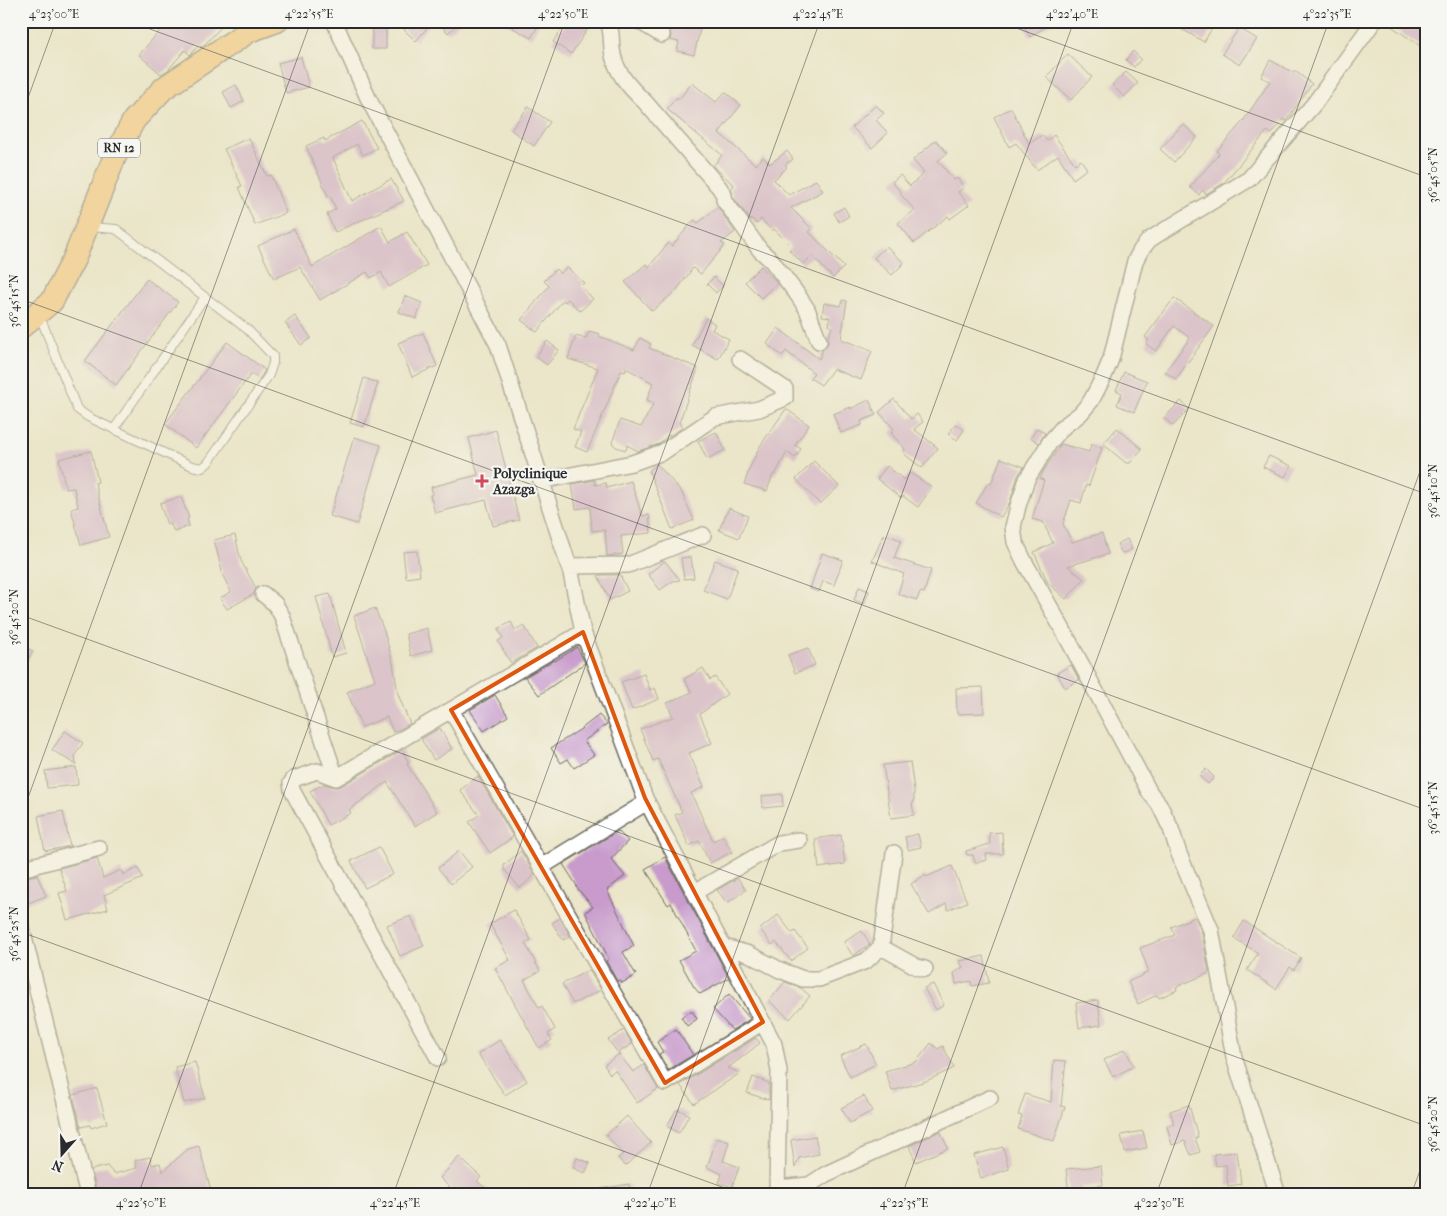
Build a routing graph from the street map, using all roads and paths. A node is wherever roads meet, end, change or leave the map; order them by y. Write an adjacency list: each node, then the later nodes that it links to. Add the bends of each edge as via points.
1 (277, 21): 7 (main road, RN 12, via 249,31 164,88 134,120 115,156)
2 (334, 21): 14 (street, via 369,100 498,344)
3 (608, 21): 11 (street, via 617,69 719,187 724,200 760,250 798,294)
4 (639, 21): 6 (street)
5 (1374, 21): 37 (street, via 1314,104 1249,178 1149,240 1141,250 1132,268 1111,359 1104,376 1091,401 1050,442 1027,480 1014,527 1015,542 1024,561 1171,828 1211,930 1234,1057)
6 (662, 36)
7 (87, 226): 8 (lane, via 116,230); 9 (main road, RN 12, via 74,260 52,301)
8 (205, 296): 13 (lane); 13 (lane, via 273,356 269,375 202,468)
9 (38, 312): 10 (main road, RN 12); 13 (lane, via 77,409)
10 (21, 327)
11 (818, 341)
12 (740, 359): 14 (street, via 785,390 785,398 759,409 715,417 663,452 632,463)
13 (114, 428)
14 (541, 481): 16 (street)
15 (703, 535): 16 (street, via 628,565)
16 (568, 566): 18 (street)
17 (264, 594): 20 (street, via 282,616)
18 (584, 632): 19 (street); 21 (street)
19 (452, 710): 20 (street); 25 (street)
20 (336, 778): 33 (street, via 316,771 294,779 292,790)
21 (647, 802): 25 (street); 27 (street)
22 (799, 840): 27 (street, via 779,843)
23 (100, 848): 26 (street)
24 (894, 853): 30 (street)
25 (541, 867): 32 (street, via 665,1082)
26 (21, 868)
27 (695, 892): 29 (street)
28 (21, 925): 36 (street)
29 (724, 946): 30 (street, via 803,979 819,978 866,961); 32 (street)
30 (881, 947): 31 (street)
31 (925, 970)
32 (763, 1022): 35 (street, via 774,1044 779,1071)
33 (438, 1058)
34 (990, 1098): 35 (street, via 826,1174 809,1185)
35 (777, 1191)
36 (88, 1195)
37 (1278, 1195)

